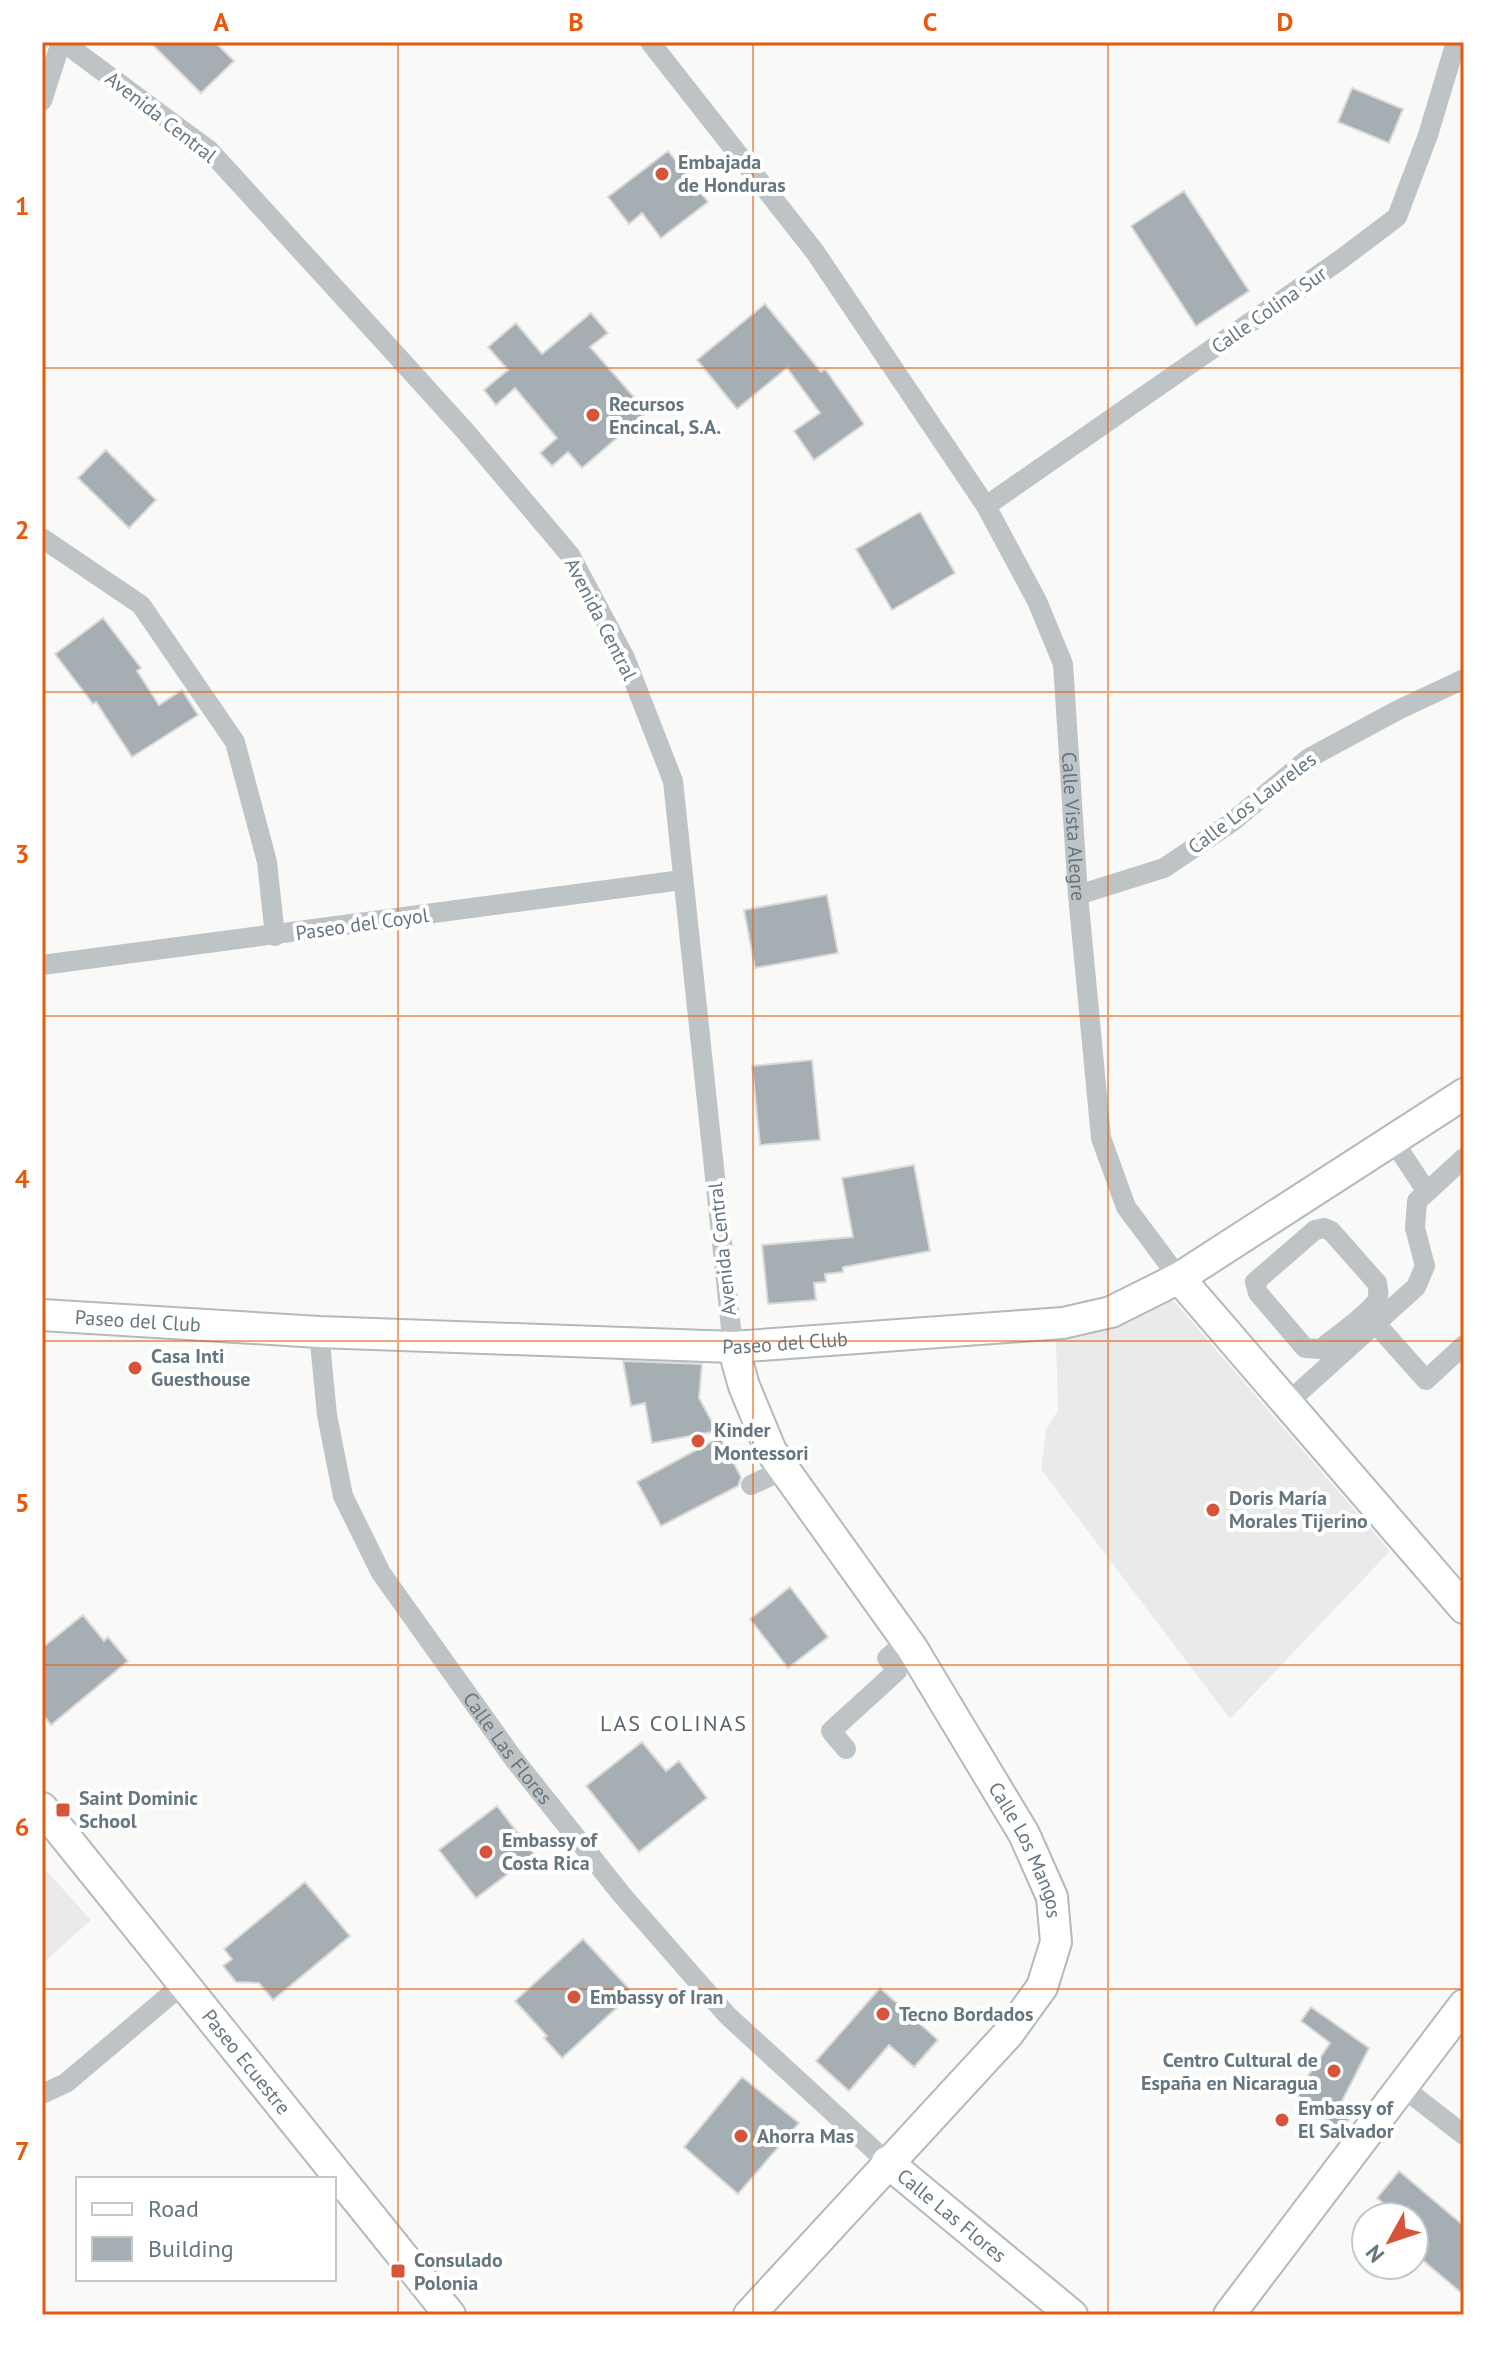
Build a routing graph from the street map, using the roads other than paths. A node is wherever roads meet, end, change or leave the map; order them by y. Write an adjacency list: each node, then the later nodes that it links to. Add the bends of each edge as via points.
1 (62, 42): 4 (street); 8 (street, Avenida Central, via 209,150 466,432 570,555 625,658 673,781)
2 (650, 42): 5 (street, Calle Vista Alegre, via 815,252)
3 (1456, 42): 5 (street, Calle Colina Sur, via 1397,217)
4 (42, 101)
5 (986, 506): 9 (street, Calle Vista Alegre, via 1037,601 1063,664)
6 (42, 538): 10 (street, via 141,605 235,742 267,862)
7 (1464, 679): 9 (street, Calle Los Laureles, via 1309,758 1232,822 1164,868)
8 (682, 880): 10 (street, Paseo del Coyol); 21 (street, Avenida Central)
9 (1078, 895): 16 (street, Calle Vista Alegre, via 1101,1138 1126,1207)
10 (275, 936): 11 (street, Paseo del Coyol)
11 (42, 965)
12 (1464, 1094): 13 (street, Paseo del Club)
13 (1392, 1139): 15 (street); 16 (street, Paseo del Club)
14 (1464, 1158): 15 (street)
15 (1427, 1192): 18 (street, via 1414,1213 1425,1266 1416,1287)
16 (1179, 1278): 21 (street, Paseo del Club, via 1111,1312 1063,1323); 22 (street, Calle Vista Alegre)
17 (42, 1315): 19 (street, Paseo del Club)
18 (1370, 1318): 18 (street, via 1377,1283 1324,1228 1255,1282 1258,1293 1305,1348 1321,1349); 20 (street, via 1426,1380); 22 (street)
19 (319, 1332): 21 (street, Paseo del Club); 34 (street, Calle Las Flores, via 327,1415 343,1496 381,1573 513,1758 622,1895 727,2015)
20 (1464, 1345)
21 (733, 1347): 23 (street, Calle Los Mangos, via 760,1426)
22 (1286, 1404): 25 (street, Calle Vista Alegre)
23 (783, 1470): 24 (street); 26 (street, Calle Los Mangos)
24 (751, 1485)
25 (1464, 1608)
26 (907, 1641): 27 (street, via 887,1658 897,1671 831,1731); 34 (street, Calle Los Mangos, via 1024,1834 1052,1897 1056,1942 1042,1987 1008,2034)
27 (846, 1749)
28 (42, 1808): 29 (street, Paseo Ecuestre)
29 (183, 1984): 32 (street, via 66,2083); 35 (street, Paseo Ecuestre)
30 (1464, 2005): 31 (street)
31 (1401, 2086): 33 (street); 38 (street)
32 (42, 2094)
33 (1464, 2135)
34 (887, 2162): 36 (street, Calle Los Mangos); 37 (street, Calle Las Flores)
35 (450, 2315)
36 (749, 2315)
37 (1072, 2315)
38 (1229, 2315)

